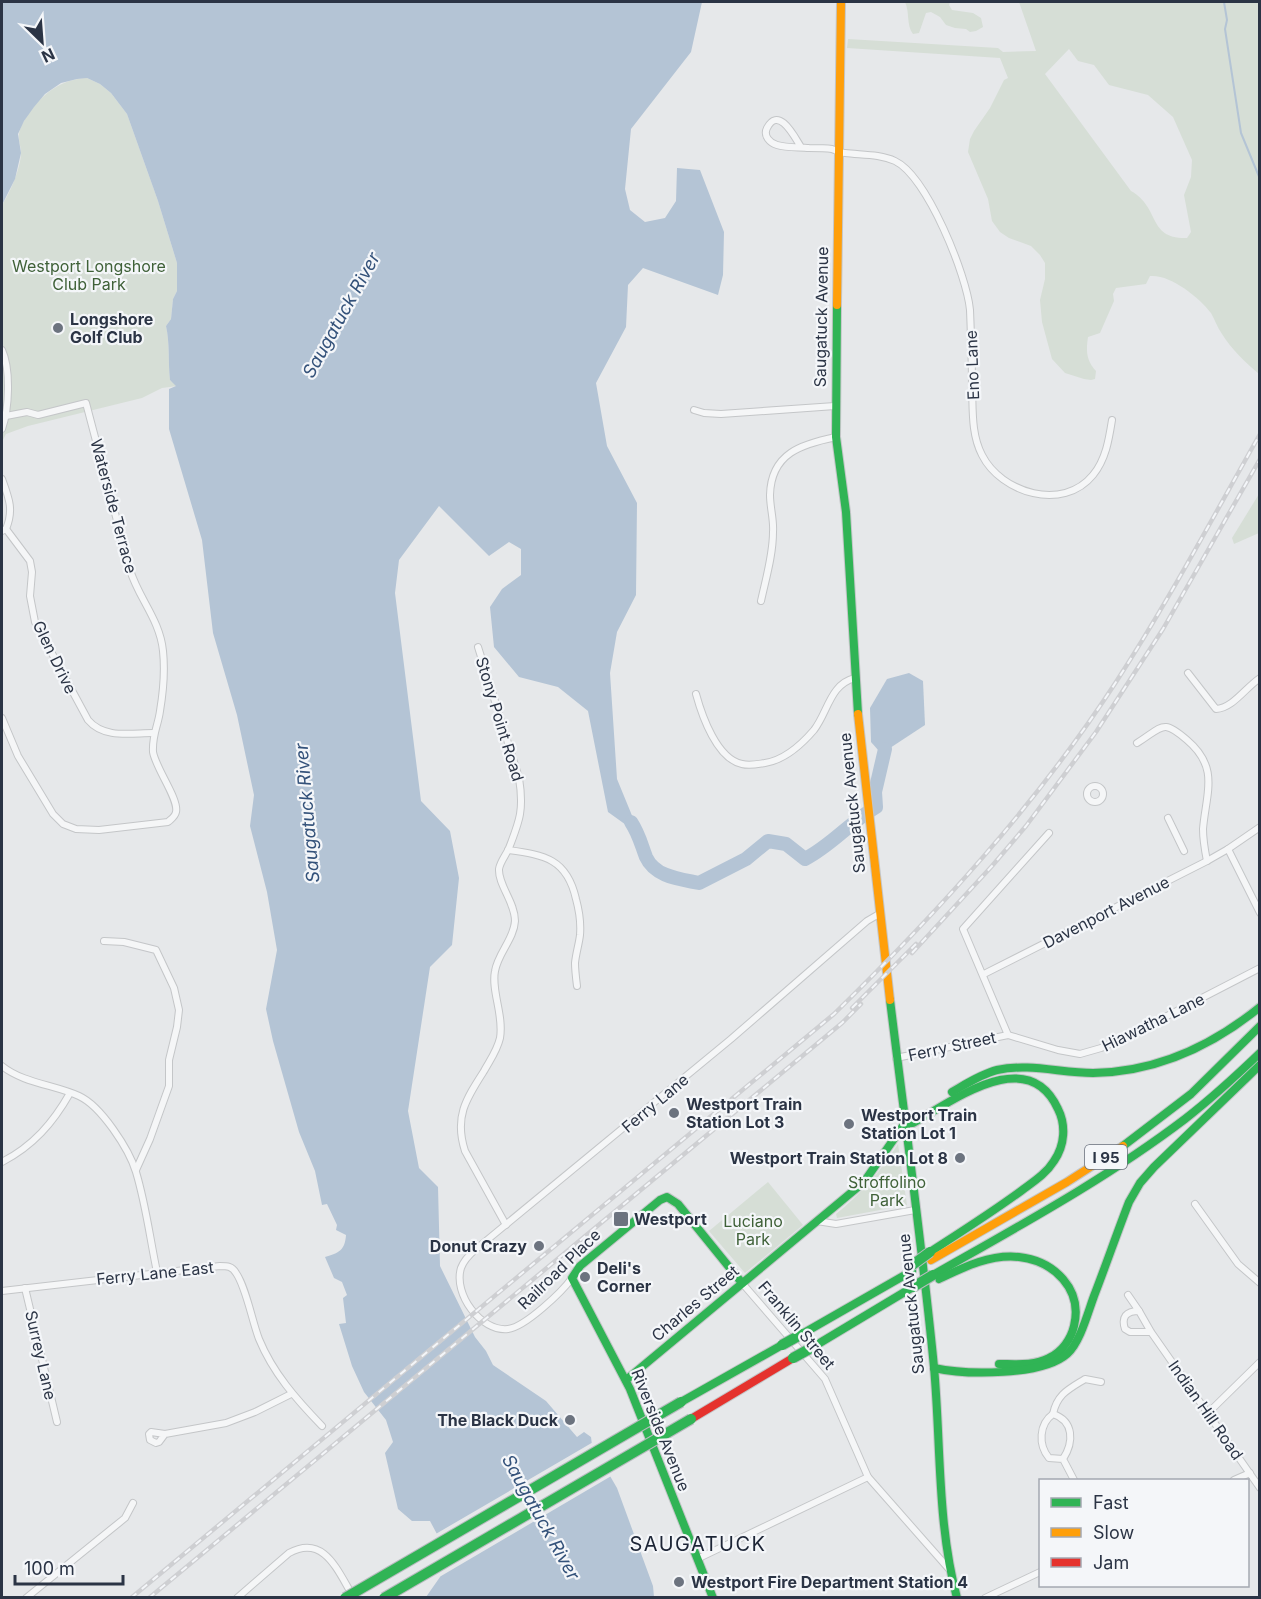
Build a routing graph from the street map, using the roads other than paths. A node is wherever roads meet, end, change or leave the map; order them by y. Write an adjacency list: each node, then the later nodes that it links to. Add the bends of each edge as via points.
1 (841, 2): 3 (main road, Saugatuck Avenue)
2 (801, 147): 2 (street, Eno Lane, via 776,145 768,140 767,127 782,121); 3 (street, Eno Lane)
3 (838, 152): 6 (main road, Saugatuck Avenue); 9 (street, Eno Lane, via 896,161 928,198 968,293 975,435 992,470 1007,483 1027,492 1054,495 1072,490 1100,466)
4 (2, 350): 5 (street)
5 (3, 359): 8 (street)
6 (835, 406): 7 (street, via 721,414); 11 (main road, Saugatuck Avenue)
7 (694, 410)
8 (6, 416): 10 (street); 21 (street, Waterside Terrace, via 27,412 38,415 86,403 132,576 156,623 163,651 160,713)
9 (1112, 420)
10 (2, 429)
11 (836, 437): 14 (street, via 797,447 775,472 770,493 772,544); 17 (main road, Saugatuck Avenue, via 846,512)
12 (2, 479): 13 (street, via 11,507)
13 (4, 530): 21 (street, Glen Drive, via 30,561 30,596 36,622 88,720 107,732)
14 (761, 601)
15 (478, 647): 27 (street, Stony Point Road, via 523,800)
16 (1188, 673): 18 (street, via 1216,709 1235,701)
17 (855, 678): 19 (street, via 837,688 815,729 800,744 775,761 757,765 739,764 723,751 709,730); 31 (main road, Saugatuck Avenue)
18 (1260, 678)
19 (696, 694)
20 (2, 718): 21 (street, Waterside Terrace, via 18,756 53,814 76,830 168,822 174,817 177,810 153,753)
21 (153, 733)
22 (1137, 743): 29 (street, via 1171,726 1202,755 1210,785 1203,830)
23 (1168, 818): 28 (street)
24 (1260, 827): 26 (street)
25 (1049, 832): 34 (street, via 963,929)
26 (1228, 849): 29 (street, Davenport Avenue); 30 (street)
27 (508, 850): 35 (street, via 554,862 567,872 579,909); 51 (street, Stony Point Road, via 499,867 515,923 494,974 500,1039 460,1120 465,1151)
28 (1184, 851)
29 (1207, 861): 34 (street, Davenport Avenue)
30 (1260, 913)
31 (879, 914): 40 (main road, Saugatuck Avenue); 51 (street, Ferry Lane)
32 (104, 941): 46 (street, via 156,950 174,987 179,1010 169,1060 169,1086)
33 (1260, 968): 38 (street, Hiawatha Lane, via 1101,1048 1080,1054)
34 (984, 974): 38 (street)
35 (577, 986)
36 (1260, 1007): 44 (main road, via 1209,1043 1150,1065 1095,1073 1025,1068 990,1072 912,1115)
37 (1260, 1026): 52 (main road, I 95, via 1206,1080 1147,1129 1082,1172)
38 (1008, 1035): 40 (street, Ferry Street)
39 (1260, 1053): 55 (main road, I 95, via 1207,1102 1137,1154)
40 (896, 1058): 44 (main road, Saugatuck Avenue)
41 (1260, 1065): 65 (main road, via 1140,1183 1069,1353 1046,1367 1027,1371)
42 (2, 1066): 43 (street)
43 (70, 1093): 45 (street, via 42,1135); 46 (street, via 97,1108)
44 (905, 1123): 49 (main road, Saugatuck Avenue); 50 (main road, Charles Street, via 864,1182); 52 (main road, via 913,1123 982,1084 1013,1077 1030,1081 1047,1093 1063,1122 1060,1148 1048,1170)
45 (2, 1162)
46 (136, 1170): 53 (street)
47 (667, 1197): 54 (main road, Railroad Place, via 580,1266); 56 (main road, Franklin Street, via 681,1208)
48 (1195, 1204): 57 (street, via 1238,1264)
49 (915, 1210): 50 (street, via 840,1223); 65 (main road, Saugatuck Avenue)
50 (817, 1221): 56 (main road, Charles Street)
51 (506, 1225): 61 (street, Ferry Lane, via 463,1263 461,1284)
52 (931, 1256): 86 (main road, I 95, bridge)
53 (157, 1272): 58 (street, Ferry Lane East); 68 (street, Ferry Lane East, via 220,1266 236,1272 260,1340)
54 (572, 1278): 61 (street, Railroad Place, via 525,1322 512,1329 486,1325); 66 (main road, Riverside Avenue)
55 (933, 1278): 65 (main road, via 983,1261 1027,1258 1064,1277 1073,1291 1077,1311 1068,1341 1044,1360 1027,1364 944,1364); 88 (main road, I 95, bridge)
56 (742, 1283): 66 (main road, Charles Street); 76 (street, Franklin Street, via 825,1379)
57 (1260, 1283)
58 (25, 1288): 59 (street, Ferry Lane East); 71 (street, Surrey Lane)
59 (2, 1291)
60 (1128, 1295): 62 (street, Indian Hill Road)
61 (469, 1305)
62 (1139, 1311): 63 (street, Indian Hill Road); 63 (street, via 1126,1314 1125,1329)
63 (1151, 1332): 69 (street, Indian Hill Road)
64 (1260, 1362): 69 (street)
65 (934, 1368): 82 (main road, Saugatuck Avenue)
66 (626, 1380): 81 (main road, Riverside Avenue)
67 (1101, 1382): 70 (street, via 1085,1380 1066,1392 1055,1402)
68 (291, 1394): 72 (street, Ferry Lane East); 73 (street, via 226,1423)
69 (1208, 1413): 75 (street, Indian Hill Road)
70 (1053, 1414): 74 (street, via 1066,1421 1070,1432 1071,1444); 74 (street, via 1047,1419 1041,1443 1049,1458)
71 (57, 1422)
72 (322, 1426)
73 (165, 1434)
74 (1063, 1459): 77 (street)
75 (1250, 1473): 78 (street); 79 (street, Indian Hill Road)
76 (868, 1477): 81 (street); 82 (street, Franklin Street)
77 (1073, 1479)
78 (1236, 1479)
79 (1260, 1488)
80 (133, 1503): 84 (street, via 125,1518)
81 (697, 1559): 89 (main road, Riverside Avenue)
82 (950, 1571): 90 (main road, Saugatuck Avenue)
83 (1039, 1573): 91 (street)
84 (26, 1598)
85 (237, 1598): 87 (street, via 289,1553 310,1547 322,1551 336,1567)
86 (345, 1598)
87 (354, 1598)
88 (384, 1598)
89 (713, 1598)
90 (957, 1598)
91 (985, 1598)

